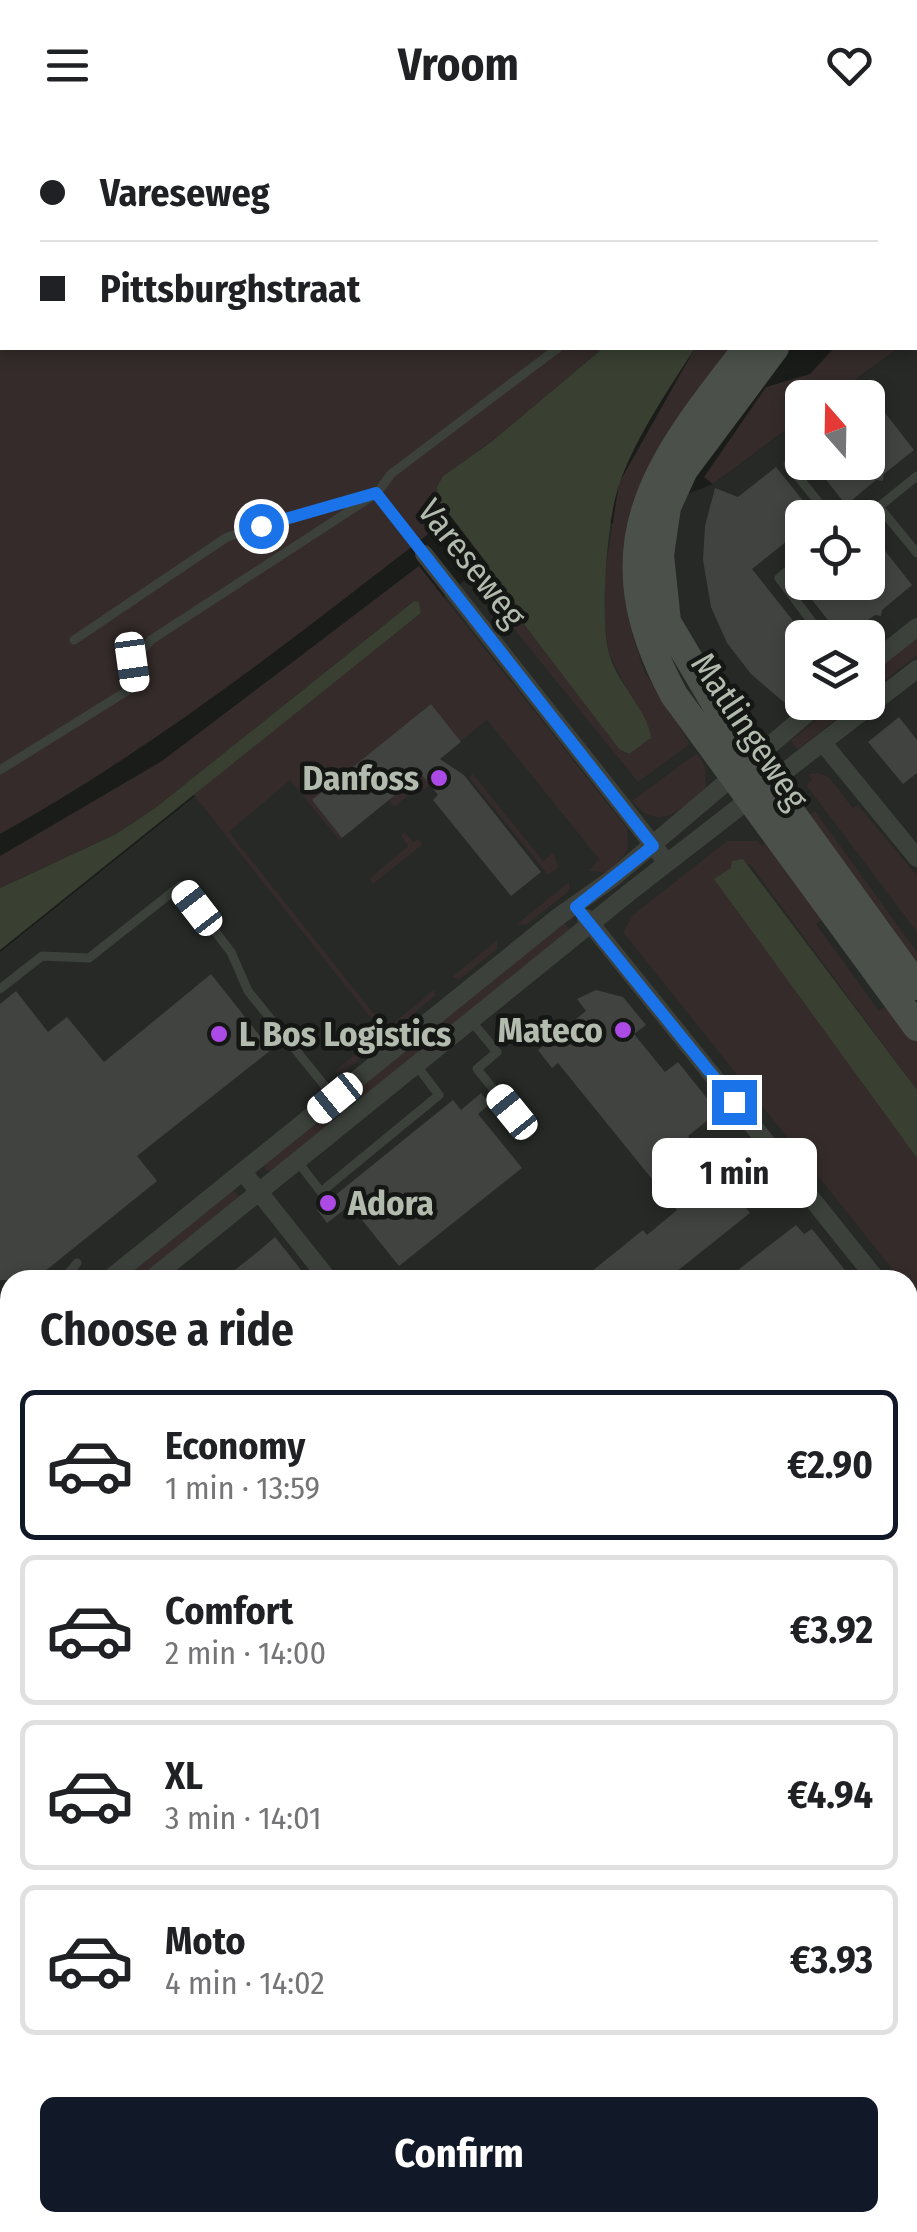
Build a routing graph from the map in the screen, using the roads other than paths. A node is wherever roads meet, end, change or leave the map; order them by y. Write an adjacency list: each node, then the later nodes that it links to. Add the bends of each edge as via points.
1 (555, 350): 7 (lane, via 391,474)
2 (745, 350): 20 (main road, Matlingeweg, via 665,457 646,500 638,554 639,599 659,667)
3 (773, 350): 20 (main road, Matlingeweg, via 684,470 668,508 660,555 667,622)
4 (913, 479): 6 (lane); 9 (lane)
5 (801, 480): 8 (lane)
6 (917, 492)
7 (376, 493): 12 (lane, Vareseweg); 14 (lane, Vareseweg, via 217,542); 19 (lane, via 151,640 132,662 135,686)
8 (817, 500)
9 (885, 501)
10 (885, 515): 11 (lane)
11 (917, 553)
12 (424, 554): 21 (street, Vareseweg)
13 (917, 627): 15 (street)
14 (74, 640)
15 (885, 652)
16 (917, 668): 18 (street)
17 (805, 720): 20 (street)
18 (823, 742): 20 (street); 22 (street)
19 (0, 770)
20 (751, 780): 21 (street); 23 (street); 26 (main road, Matlingeweg); 29 (main road, Matlingeweg)
21 (653, 846): 23 (street, Vareseweg); 24 (street)
22 (917, 858)
23 (667, 863): 25 (street)
24 (576, 907): 25 (street); 31 (street)
25 (590, 924): 28 (street); 42 (street)
26 (917, 986)
27 (0, 989): 31 (lane, via 42,956 89,958 180,886 231,952 248,992)
28 (472, 1022): 30 (street); 33 (lane, via 498,1052 477,1069)
29 (917, 1027)
30 (417, 1066): 32 (street); 34 (lane, via 439,1096 321,1192)
31 (335, 1098): 32 (lane); 35 (street)
32 (352, 1119): 34 (street)
33 (529, 1132)
34 (298, 1162): 36 (street)
35 (243, 1172): 36 (street); 39 (street)
36 (259, 1193): 40 (street); 41 (street)
37 (77, 1263): 38 (lane)
38 (71, 1270)
39 (120, 1270)
40 (163, 1270)
41 (321, 1270)
42 (870, 1270)

